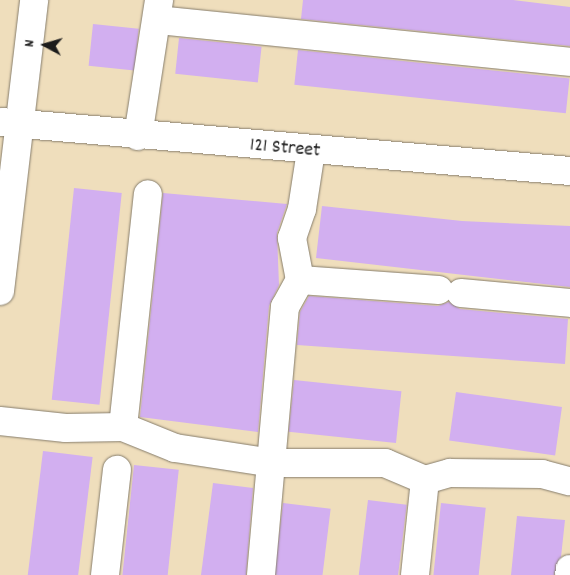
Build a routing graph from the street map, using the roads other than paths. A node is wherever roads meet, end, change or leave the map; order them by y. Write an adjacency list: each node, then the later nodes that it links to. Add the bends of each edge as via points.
1 (34, 0): 4 (street)
2 (159, 10): 3 (street); 5 (street)
3 (570, 62)
4 (10, 124): 5 (street, 121 Street); 10 (street)
5 (138, 136): 6 (street, 121 Street)
6 (311, 152): 7 (street, 121 Street); 9 (street, via 302,208 292,238)
7 (570, 172)
8 (148, 194): 13 (street)
9 (300, 280): 11 (street); 14 (street, via 285,307)
10 (0, 291)
11 (570, 303)
12 (0, 421): 13 (street, via 66,428)
13 (123, 427): 14 (street, via 175,448)
14 (273, 463): 16 (street, via 385,463); 20 (street)
15 (118, 470): 19 (street)
16 (425, 480): 17 (street, via 450,473 542,474); 21 (street)
17 (570, 485)
18 (570, 569): 22 (street)
19 (105, 575)
20 (261, 575)
21 (415, 575)
22 (569, 575)

